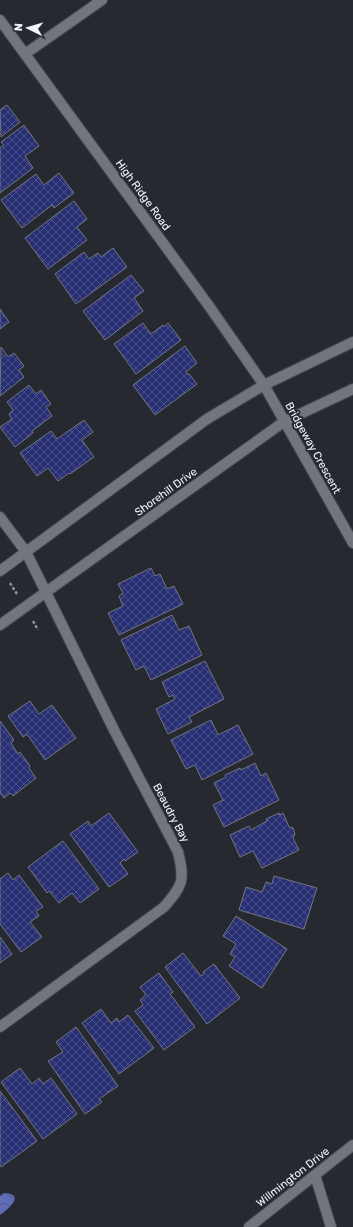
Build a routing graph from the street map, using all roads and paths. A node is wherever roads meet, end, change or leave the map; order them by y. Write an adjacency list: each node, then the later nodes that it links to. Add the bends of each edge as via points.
1 (102, 0): 3 (street)
2 (0, 20): 3 (street, High Ridge Road)
3 (26, 54): 5 (street, High Ridge Road)
4 (353, 342): 5 (street)
5 (264, 385): 7 (street, Bridgeway Crescent); 10 (street, via 207,419)
6 (353, 389): 7 (street, Shorehill Drive)
7 (285, 421): 9 (street, Bridgeway Crescent); 12 (street, Shorehill Drive)
8 (0, 517): 10 (street, Beaudry Bay)
9 (353, 543)
10 (26, 552): 11 (street); 12 (street, Beaudry Bay)
11 (0, 571)
12 (46, 593): 13 (street, Shorehill Drive); 14 (street, Beaudry Bay, via 178,852 182,880 178,890 164,907)
13 (0, 625)
14 (0, 1027)
15 (353, 1145): 16 (street, Willmington Drive)
16 (315, 1175): 17 (street, Willmington Drive); 18 (street)
17 (249, 1227)
18 (331, 1227)

